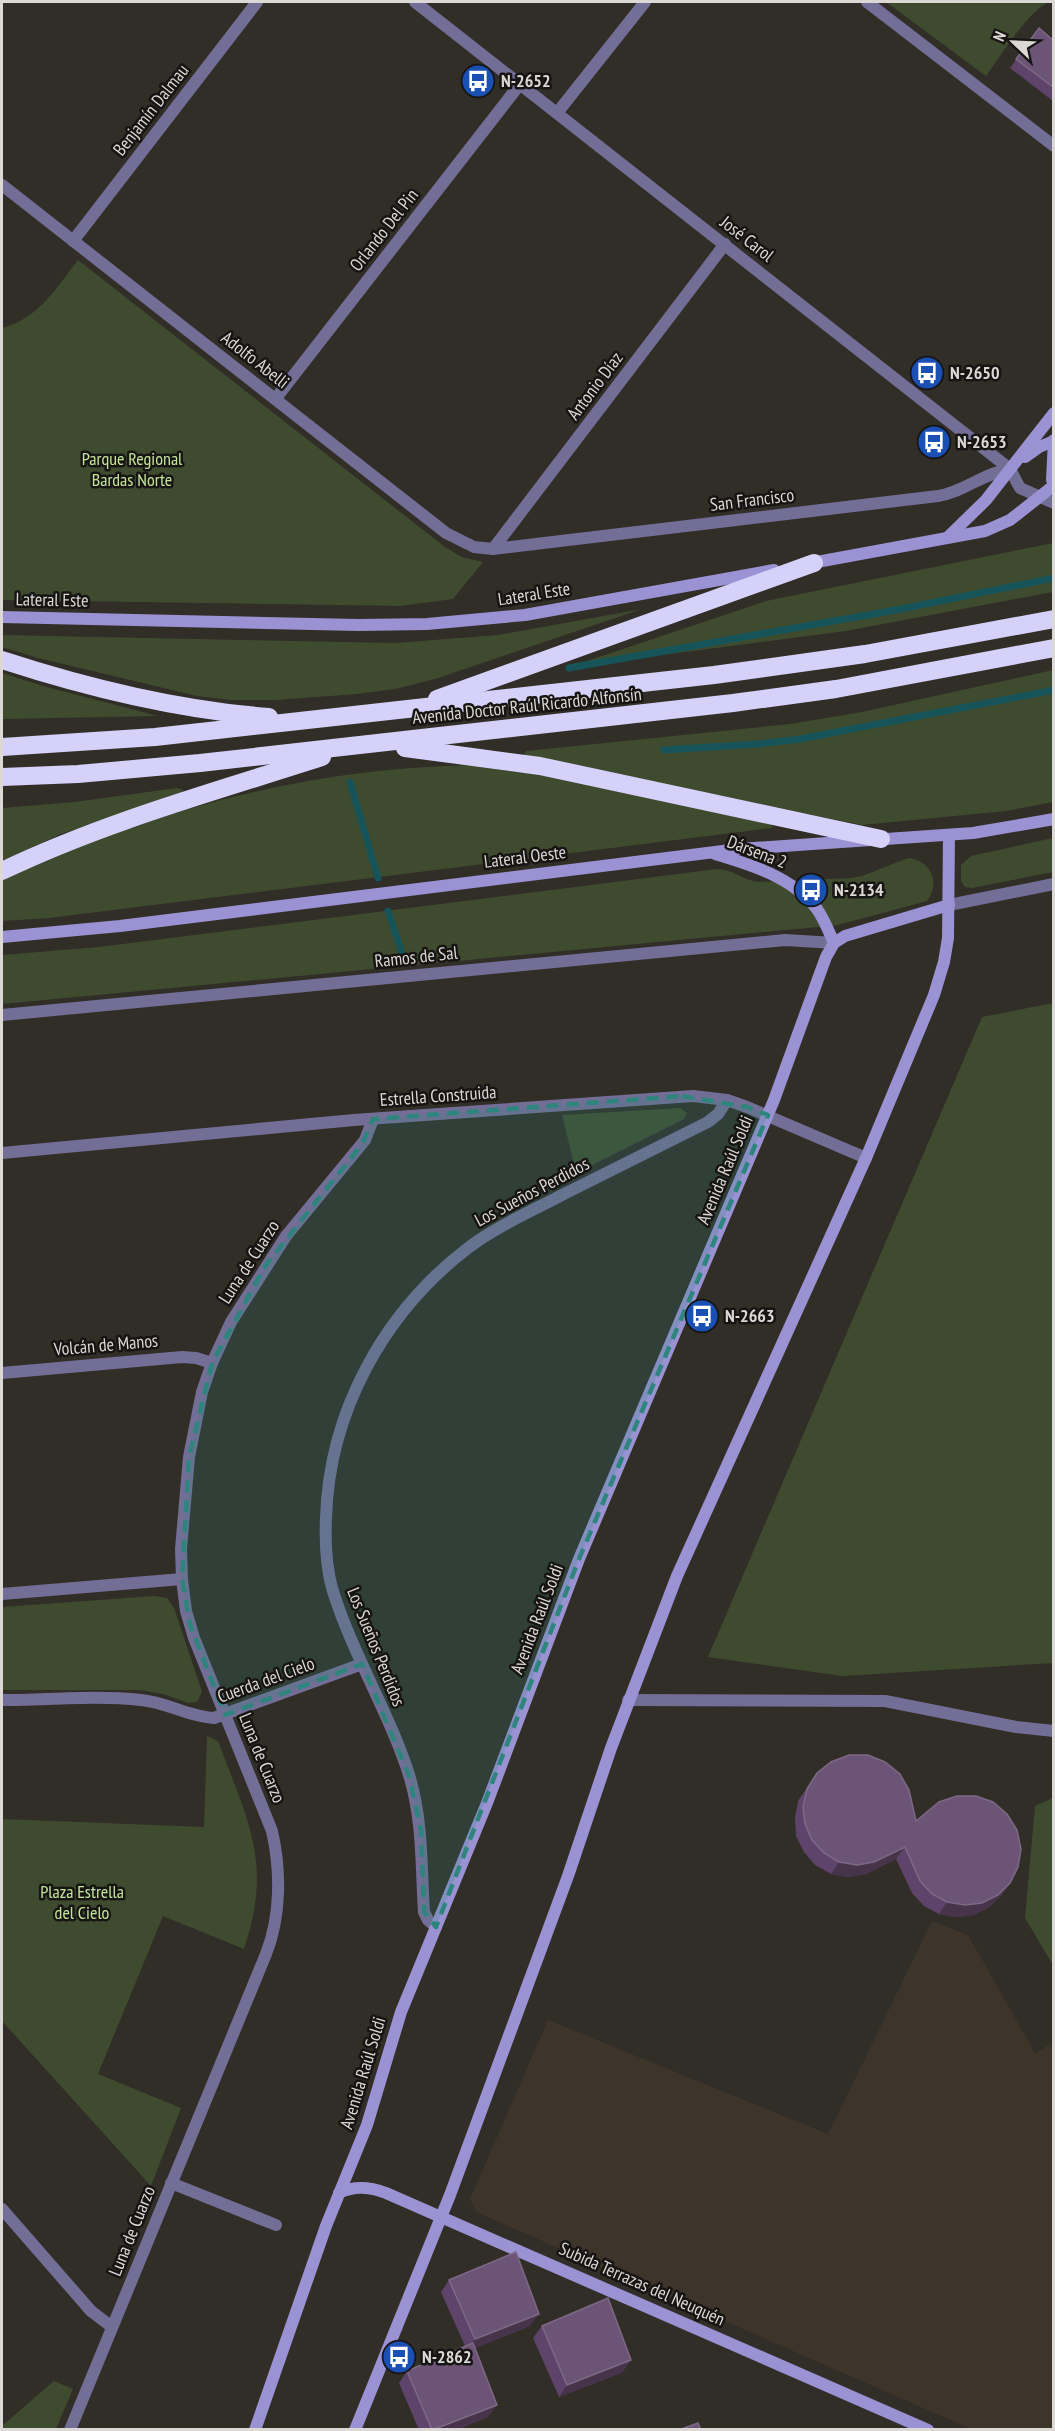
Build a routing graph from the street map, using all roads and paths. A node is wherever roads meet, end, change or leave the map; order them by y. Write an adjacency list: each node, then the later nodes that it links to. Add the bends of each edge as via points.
1 (258, 2): 9 (street, Benjamín Dalmau)
2 (415, 2): 5 (street, José Carol)
3 (645, 2): 6 (street)
4 (867, 2): 7 (street)
5 (520, 84): 6 (street, José Carol); 11 (street, Orlando Del Pin)
6 (557, 113): 10 (street, José Carol)
7 (1053, 146)
8 (2, 185): 9 (street, Adolfo Abelli)
9 (73, 241): 11 (street, Adolfo Abelli)
10 (724, 244): 14 (street, José Carol); 19 (street, Antonio Díaz)
11 (276, 398): 19 (street, Adolfo Abelli, via 455,538 474,548)
12 (1053, 413): 14 (main road)
13 (1053, 441): 14 (main road); 15 (main road)
14 (1010, 469): 16 (street, José Carol, via 1020,488); 18 (main road, via 976,512); 19 (street, San Francisco, via 938,496)
15 (1053, 484): 16 (main road, Lateral Este)
16 (1040, 498): 17 (street, José Carol); 18 (main road, Lateral Este, via 998,526)
17 (1053, 503)
18 (945, 540): 20 (main road, Lateral Este)
19 (493, 549)
20 (814, 563): 21 (main road, Lateral Este, via 554,610 461,622 359,625); 25 (highway)
21 (2, 617)
22 (1053, 619): 25 (highway, Avenida Doctor Raúl Ricardo Alfonsín, via 907,647 765,668)
23 (1053, 648): 27 (highway, Avenida Doctor Raúl Ricardo Alfonsín, via 782,697)
24 (2, 660): 26 (highway, via 156,701)
25 (407, 709): 26 (highway, Avenida Doctor Raúl Ricardo Alfonsín)
26 (309, 721): 28 (highway, Avenida Doctor Raúl Ricardo Alfonsín)
27 (366, 745): 29 (highway, Avenida Doctor Raúl Ricardo Alfonsín, via 140,769); 32 (highway, via 532,764); 34 (highway, via 124,820)
28 (2, 747)
29 (2, 777)
30 (1053, 819): 31 (main road, Lateral Oeste)
31 (949, 835): 32 (main road, Lateral Oeste); 36 (main road)
32 (881, 839): 33 (main road, Lateral Oeste)
33 (708, 853): 37 (main road, Lateral Oeste, via 120,926); 38 (main road, Dársena 2, via 749,864 791,885 818,910)
34 (2, 871)
35 (1053, 884): 36 (street)
36 (949, 905): 38 (main road, via 849,934); 44 (main road, via 946,950 938,985)
37 (2, 937)
38 (834, 943): 39 (street, Ramos de Sal, via 785,940); 41 (main road, Avenida Raúl Soldi)
39 (2, 1015)
40 (727, 1100): 41 (street, Estrella Construida); 42 (street, Estrella Construida, via 682,1096); 49 (street, Los Sueños Perdidos, via 708,1122 470,1246 417,1297 374,1354 340,1427 326,1508 326,1547 332,1585)
41 (768, 1115): 44 (street, Estrella Construida); 54 (main road, Avenida Raúl Soldi, via 575,1569)
42 (373, 1119): 43 (street, Estrella Construida); 45 (street, Luna de Cuarzo, via 362,1144 265,1266)
43 (2, 1153)
44 (866, 1158): 51 (main road, via 686,1555)
45 (212, 1363): 46 (street, Volcán de Manos, via 182,1357); 47 (street, Luna de Cuarzo, via 198,1407 189,1457)
46 (2, 1373)
47 (182, 1579): 48 (street); 52 (street, Luna de Cuarzo, via 190,1625)
48 (2, 1594)
49 (362, 1664): 52 (street, Cuerda del Cielo); 54 (street, Los Sueños Perdidos, via 409,1776 422,1840 424,1912)
50 (2, 1700): 52 (street, Cuerda del Cielo, via 141,1700 202,1717)
51 (628, 1700): 53 (street, via 885,1701); 58 (main road)
52 (225, 1715): 55 (street, Luna de Cuarzo, via 274,1841 278,1883 274,1924 266,1954)
53 (1053, 1731)
54 (436, 1927): 56 (main road, Avenida Raúl Soldi, via 401,2012 368,2125)
55 (171, 2183): 59 (street); 60 (street, Luna de Cuarzo)
56 (339, 2193): 58 (main road, Subida Terrazas del Neuquén, via 373,2188); 62 (main road, Avenida Raúl Soldi)
57 (2, 2209): 60 (street, via 91,2311)
58 (442, 2216): 63 (main road); 64 (main road, Subida Terrazas del Neuquén)
59 (276, 2225)
60 (112, 2327): 61 (street, Luna de Cuarzo)
61 (70, 2430)
62 (255, 2430)
63 (356, 2430)
64 (928, 2430)

